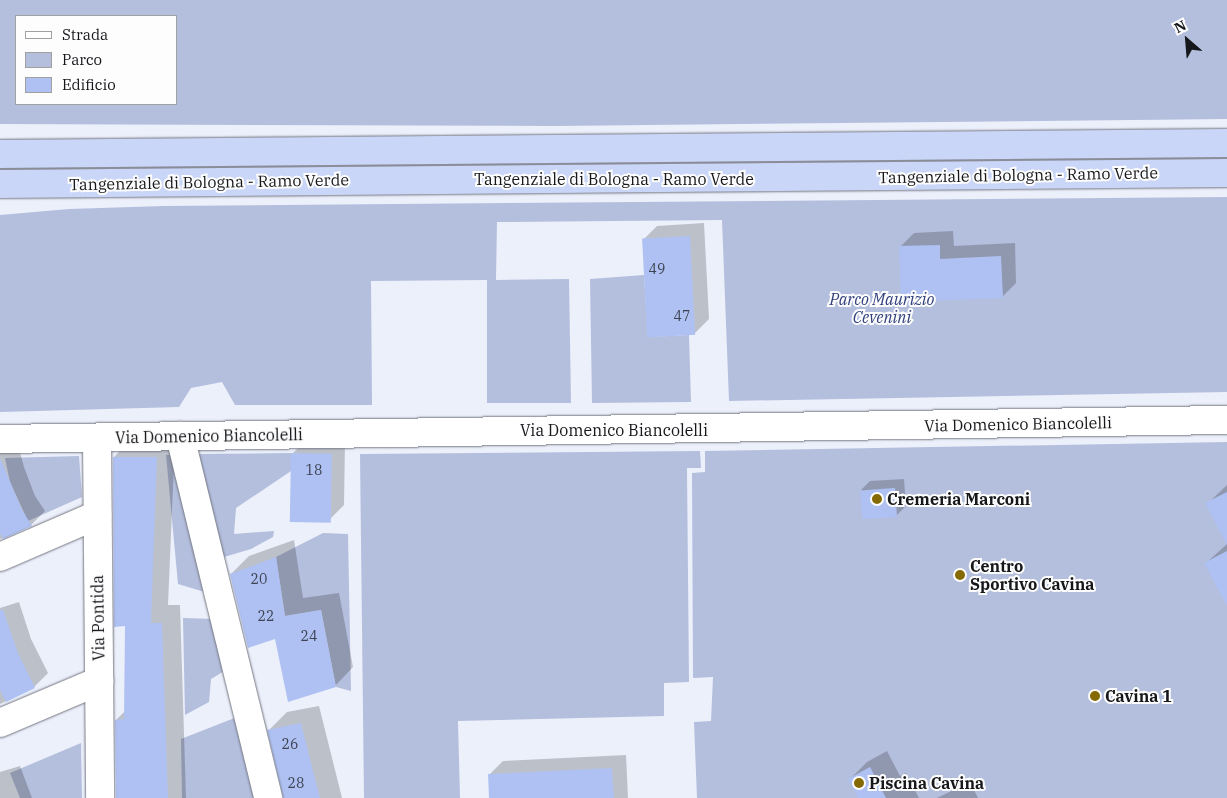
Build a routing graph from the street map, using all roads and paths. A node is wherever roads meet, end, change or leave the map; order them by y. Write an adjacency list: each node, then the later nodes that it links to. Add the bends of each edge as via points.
1 (0, 137): 3 (highway)
2 (1227, 143): 3 (highway, Tangenziale di Bologna - Ramo Verde)
3 (250, 151): 4 (highway, Tangenziale di Bologna - Ramo Verde)
4 (0, 154)
5 (1227, 173): 6 (highway, Tangenziale di Bologna - Ramo Verde)
6 (207, 182): 7 (highway, Tangenziale di Bologna - Ramo Verde); 8 (highway)
7 (0, 184)
8 (0, 199)
9 (1227, 420): 10 (street, Via Domenico Biancolelli)
10 (180, 436): 11 (street, Via Domenico Biancolelli); 18 (street)
11 (97, 438): 12 (street, Via Domenico Biancolelli); 13 (street, Via Pontida)
12 (0, 439)
13 (97, 516): 14 (street); 15 (street, Via Pontida)
14 (0, 557)
15 (99, 681): 16 (street); 17 (street, Via Pontida)
16 (0, 723)
17 (100, 798)
18 (268, 798)

